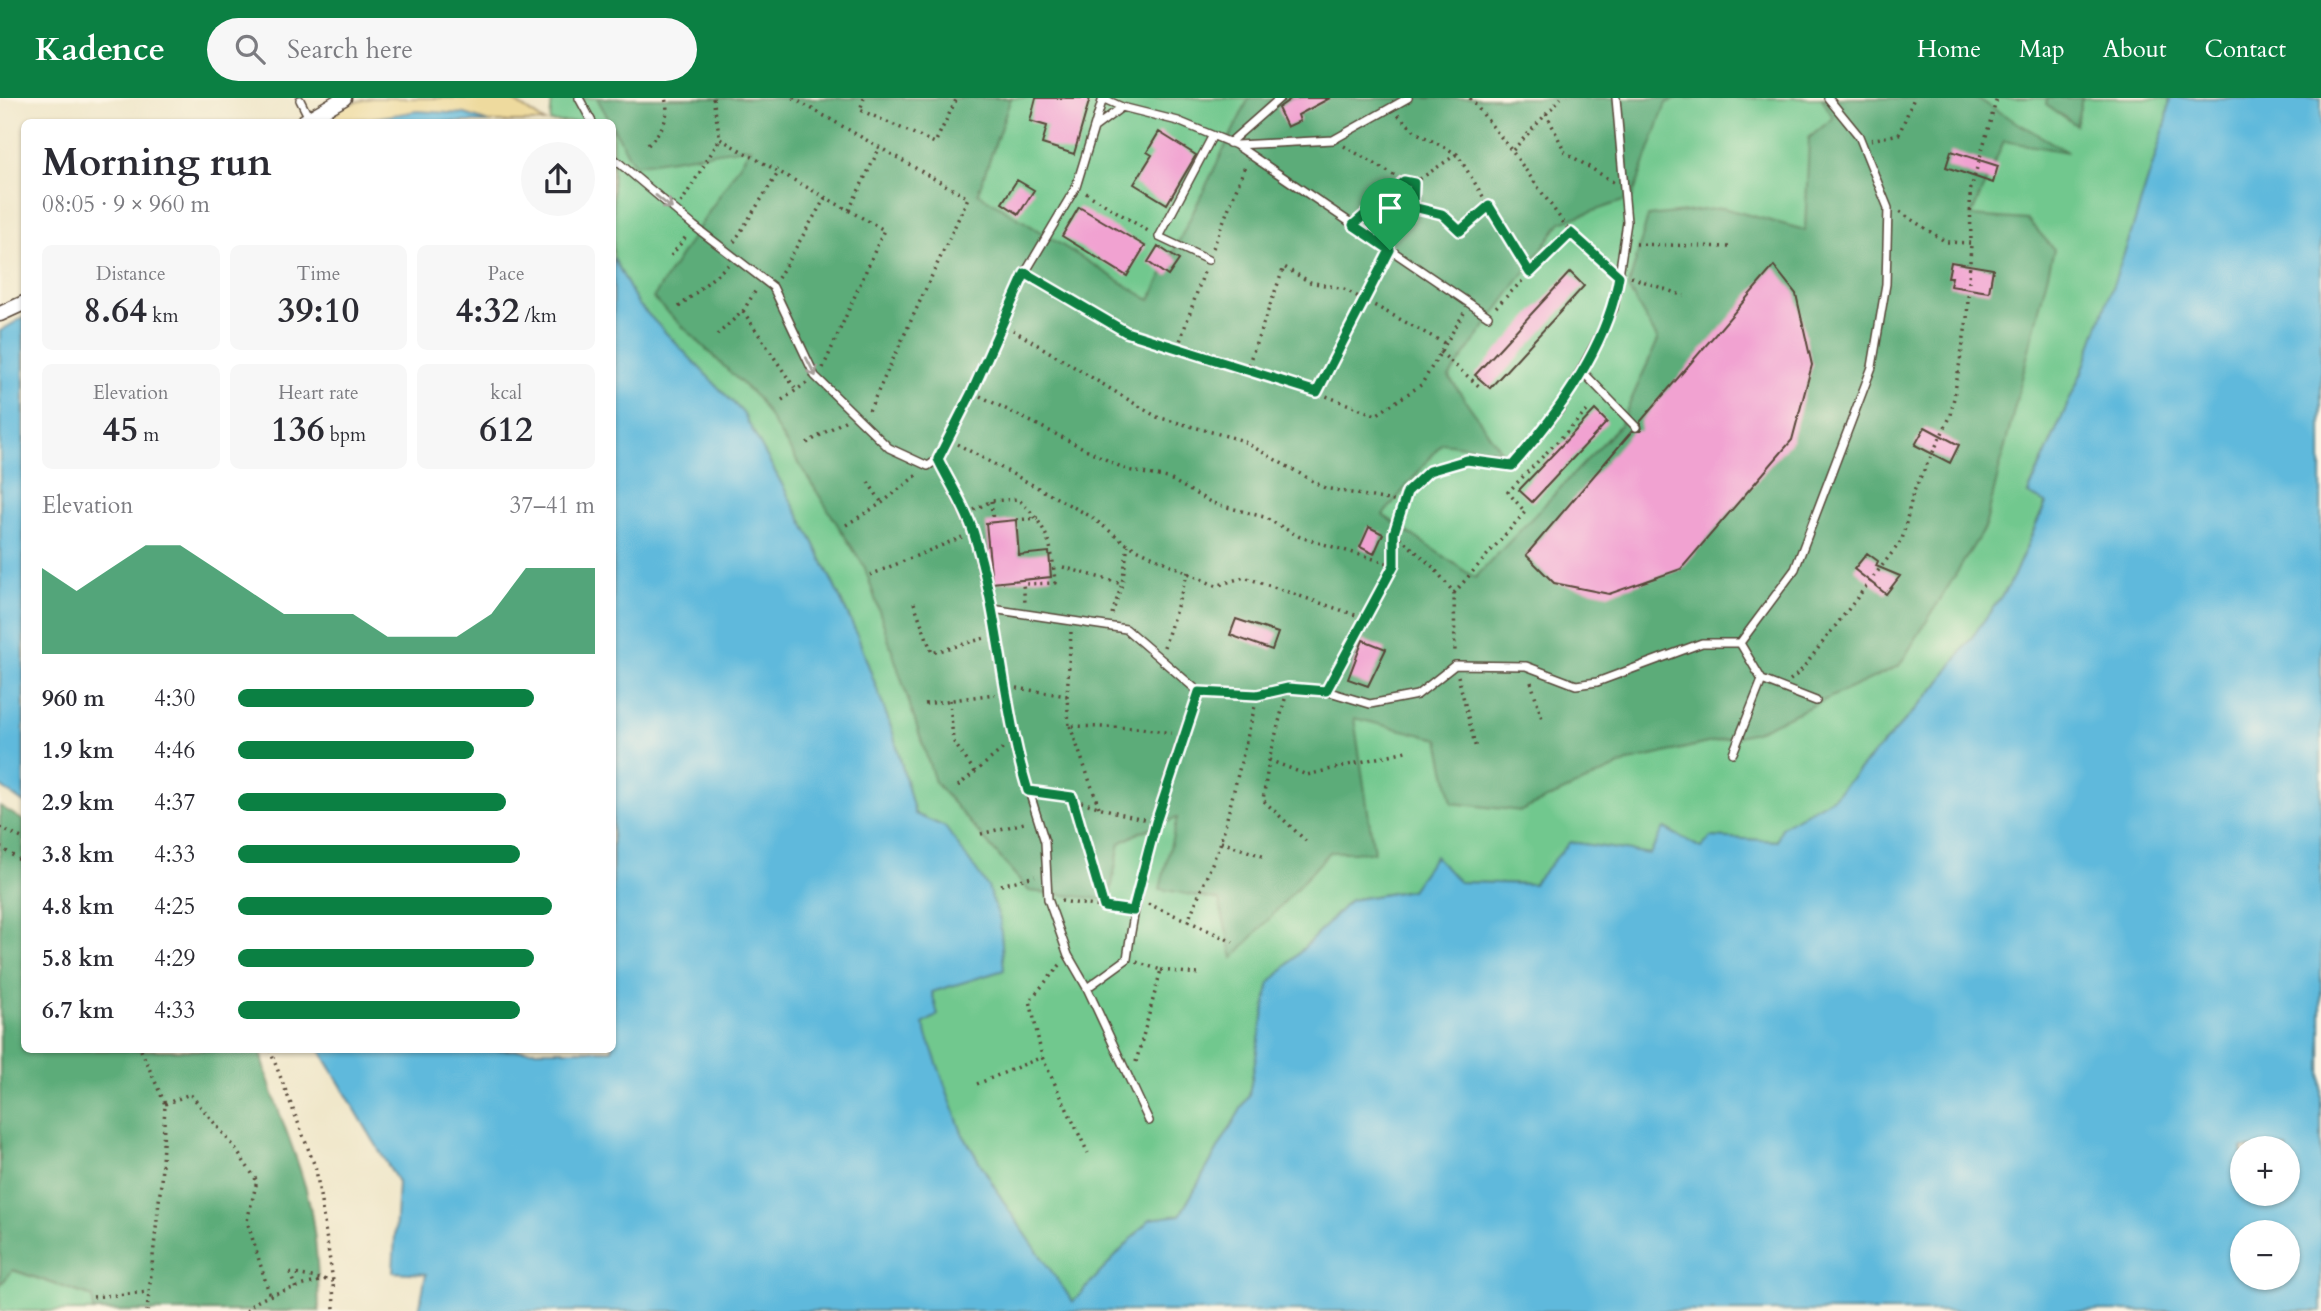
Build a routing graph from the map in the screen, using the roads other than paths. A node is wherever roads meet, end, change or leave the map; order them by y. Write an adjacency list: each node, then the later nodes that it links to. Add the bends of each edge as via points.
1 (344, 98): 11 (street)
2 (579, 98): 12 (lane)
3 (1103, 98): 9 (lane); 13 (lane)
4 (1280, 98): 15 (lane)
5 (1408, 98): 15 (lane, via 1333,140)
6 (1616, 98): 21 (lane, via 1627,222 1614,308)
7 (1828, 98): 26 (lane, via 1861,142 1888,208 1886,284 1872,367 1795,569)
8 (300, 100): 10 (lane)
9 (1122, 107): 13 (lane); 14 (lane, via 1178,121)
10 (305, 119)
11 (309, 119)
12 (590, 119)
13 (1095, 128): 24 (lane, via 1076,187 1025,273)
14 (1212, 137): 15 (lane); 17 (lane, via 1159,237)
15 (1232, 144): 20 (lane)
16 (616, 160): 24 (lane, one-way to 24, via 773,287 817,378 862,424 889,448 928,466)
17 (1208, 260)
18 (21, 304): 19 (street)
19 (0, 314)
20 (1488, 316)
21 (1581, 370): 22 (lane); 23 (lane, via 1560,410)
22 (1636, 427)
23 (1532, 443)
24 (938, 459): 25 (lane, via 973,532)
25 (992, 609): 28 (lane, via 1126,629); 31 (lane, via 1013,740 1045,842 1048,899 1068,955)
26 (1740, 643): 27 (lane); 28 (lane, via 1702,643 1597,682 1576,685 1526,666 1455,665 1417,695 1370,704 1326,691 1288,688 1257,695)
27 (1762, 680): 29 (lane); 30 (lane)
28 (1199, 692): 31 (lane, via 1156,822 1133,911 1127,959)
29 (1816, 701)
30 (1733, 753)
31 (1087, 988): 32 (lane)
32 (1149, 1121)

